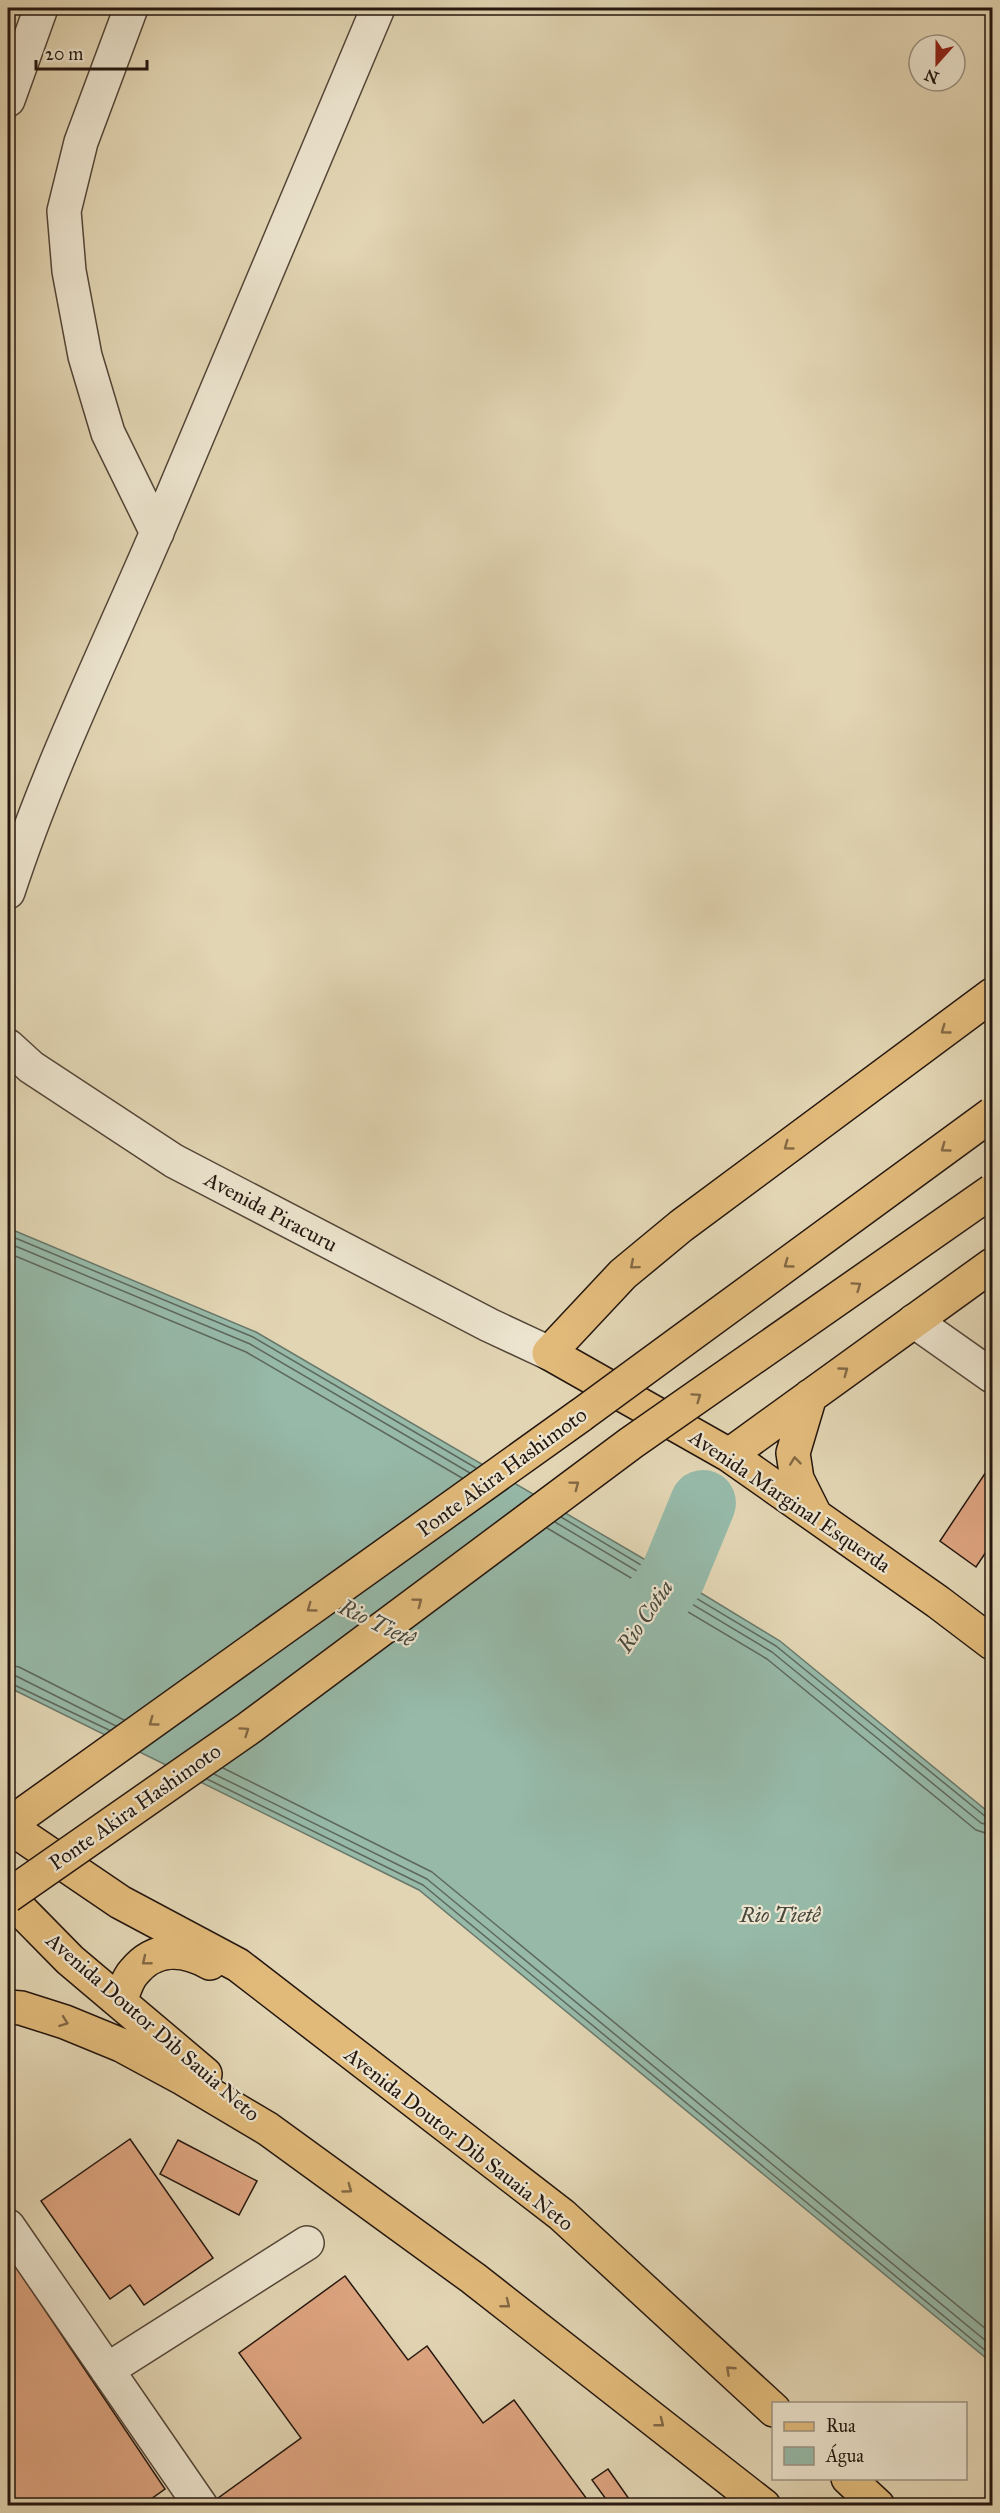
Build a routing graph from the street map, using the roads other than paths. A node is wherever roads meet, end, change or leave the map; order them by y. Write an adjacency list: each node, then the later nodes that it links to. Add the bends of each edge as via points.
1 (41, 8): 4 (street)
2 (131, 8): 5 (street, via 81,142 64,211 69,271 85,356 108,433)
3 (378, 8): 5 (street)
4 (8, 100)
5 (157, 533): 6 (street, via 65,743)
6 (8, 892)
7 (993, 995): 13 (main road, one-way to 13, via 681,1226 623,1274)
8 (8, 1046): 13 (street, Avenida Piracuru, via 31,1067 174,1161)
9 (993, 1114): 19 (main road, Ponte Akira Hashimoto, one-way to 19, bridge)
10 (993, 1191): 20 (main road, Ponte Akira Hashimoto, one-way to 10, bridge, via 249,1728 631,1443)
11 (993, 1265): 12 (main road)
12 (914, 1320): 14 (street); 15 (main road, one-way to 12)
13 (549, 1353): 16 (main road, Avenida Marginal Esquerda)
14 (993, 1376)
15 (810, 1396): 16 (main road); 17 (main road, one-way to 15, via 797,1479 793,1454)
16 (729, 1455): 17 (main road, Avenida Marginal Esquerda)
17 (815, 1515): 18 (main road, Avenida Marginal Esquerda)
18 (993, 1643)
19 (8, 1826): 23 (main road, Avenida Doutor Dib Sauaia Neto, via 120,1902 237,1965)
20 (8, 1896): 21 (main road, Avenida Doutor Dib Sauia Neto, via 70,1960)
21 (120, 2001): 23 (main road, one-way to 21, via 199,1957 178,1951 152,1955 133,1973); 24 (main road, Avenida Doutor Dib Sauia Neto)
22 (8, 2007): 24 (main road, one-way to 24, via 65,2022 121,2045 268,2129)
23 (376, 2074): 28 (main road, Avenida Doutor Dib Sauaia Neto, one-way to 23, via 562,2215)
24 (301, 2154): 31 (main road, one-way to 31, via 472,2278)
25 (8, 2226): 27 (street)
26 (307, 2243): 27 (street)
27 (107, 2370): 30 (street)
28 (772, 2408)
29 (850, 2480): 32 (main road)
30 (201, 2505)
31 (764, 2505)
32 (878, 2505)

